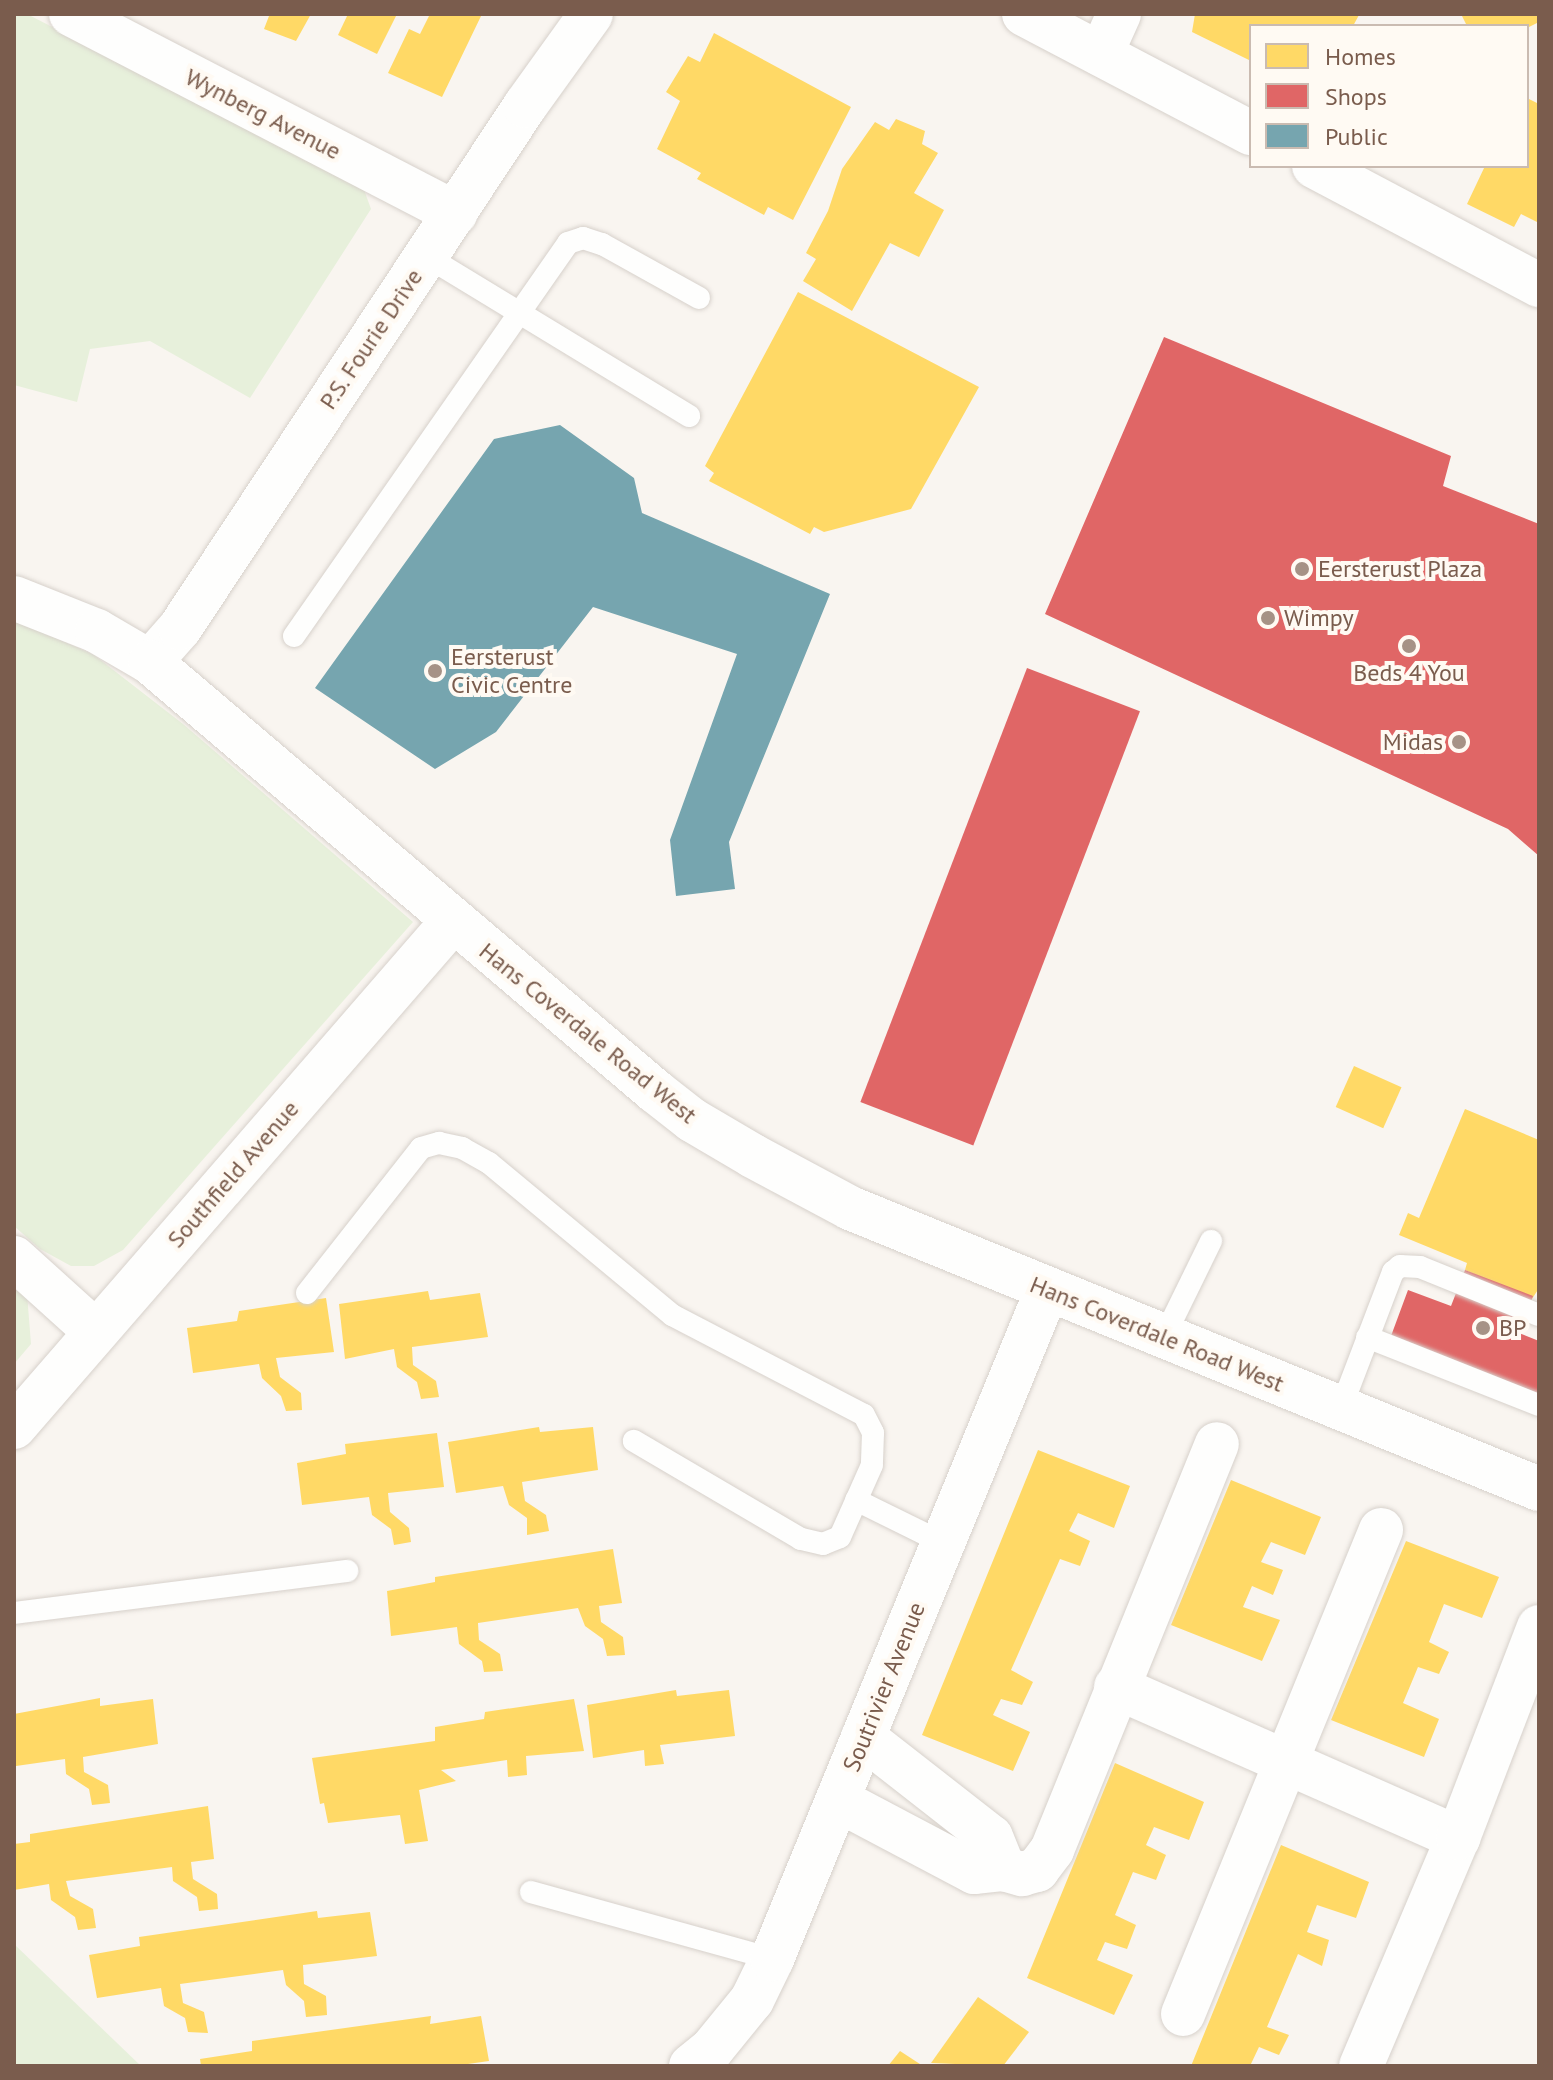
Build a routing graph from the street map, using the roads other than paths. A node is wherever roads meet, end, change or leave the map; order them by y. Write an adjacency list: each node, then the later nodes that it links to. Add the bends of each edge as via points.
1 (71, 14): 8 (street, Wynberg Avenue)
2 (591, 14): 8 (street, P.S. Fourie Drive)
3 (1024, 14): 5 (street)
4 (1119, 14): 5 (street)
5 (1101, 54): 6 (street)
6 (1249, 132)
7 (1318, 168): 10 (street)
8 (455, 213): 9 (street, P.S. Fourie Drive)
9 (426, 256): 12 (lane); 16 (street, P.S. Fourie Drive, via 180,628)
10 (1539, 285)
11 (699, 298): 12 (lane, via 583,238 568,243)
12 (519, 315): 13 (lane); 15 (lane)
13 (689, 416)
14 (14, 598): 16 (street, Hans Coverdale Road West, via 97,631)
15 (294, 636)
16 (150, 662): 17 (street, Hans Coverdale Road West)
17 (452, 922): 20 (street, Hans Coverdale Road West, via 692,1120 850,1208); 23 (street, Southfield Avenue)
18 (1211, 1241): 24 (lane)
19 (14, 1258): 23 (street)
20 (1047, 1290): 24 (street, Hans Coverdale Road West); 34 (street, Soutrivier Avenue)
21 (307, 1293): 32 (lane, via 421,1148 439,1143 462,1148 489,1163 672,1315 864,1415 873,1433 872,1465)
22 (1539, 1315): 25 (lane, via 1408,1265 1393,1272)
23 (96, 1332): 28 (street, Southfield Avenue)
24 (1164, 1337): 27 (street, Hans Coverdale Road West)
25 (1367, 1337): 26 (lane); 27 (lane)
26 (1539, 1405)
27 (1341, 1408): 31 (street, Hans Coverdale Road West)
28 (14, 1427)
29 (634, 1441): 32 (lane, via 801,1539 823,1544 840,1537)
30 (1217, 1444): 38 (street)
31 (1539, 1489)
32 (856, 1500): 34 (lane)
33 (1381, 1530): 40 (street)
34 (943, 1543): 39 (street, Soutrivier Avenue)
35 (347, 1571): 36 (lane)
36 (14, 1613)
37 (1539, 1627): 42 (street)
38 (1116, 1687): 40 (street); 43 (street, via 1052,1850 1037,1870 1022,1874)
39 (863, 1737): 41 (street, Soutrivier Avenue); 43 (street, via 991,1837)
40 (1286, 1762): 42 (street); 46 (street)
41 (838, 1800): 43 (street, via 974,1872); 45 (street, Soutrivier Avenue)
42 (1458, 1838): 48 (street)
43 (1004, 1869)
44 (531, 1892): 45 (lane)
45 (772, 1959): 47 (street, Soutrivier Avenue, via 752,2000)
46 (1183, 2014)
47 (691, 2066)
48 (1361, 2066)

